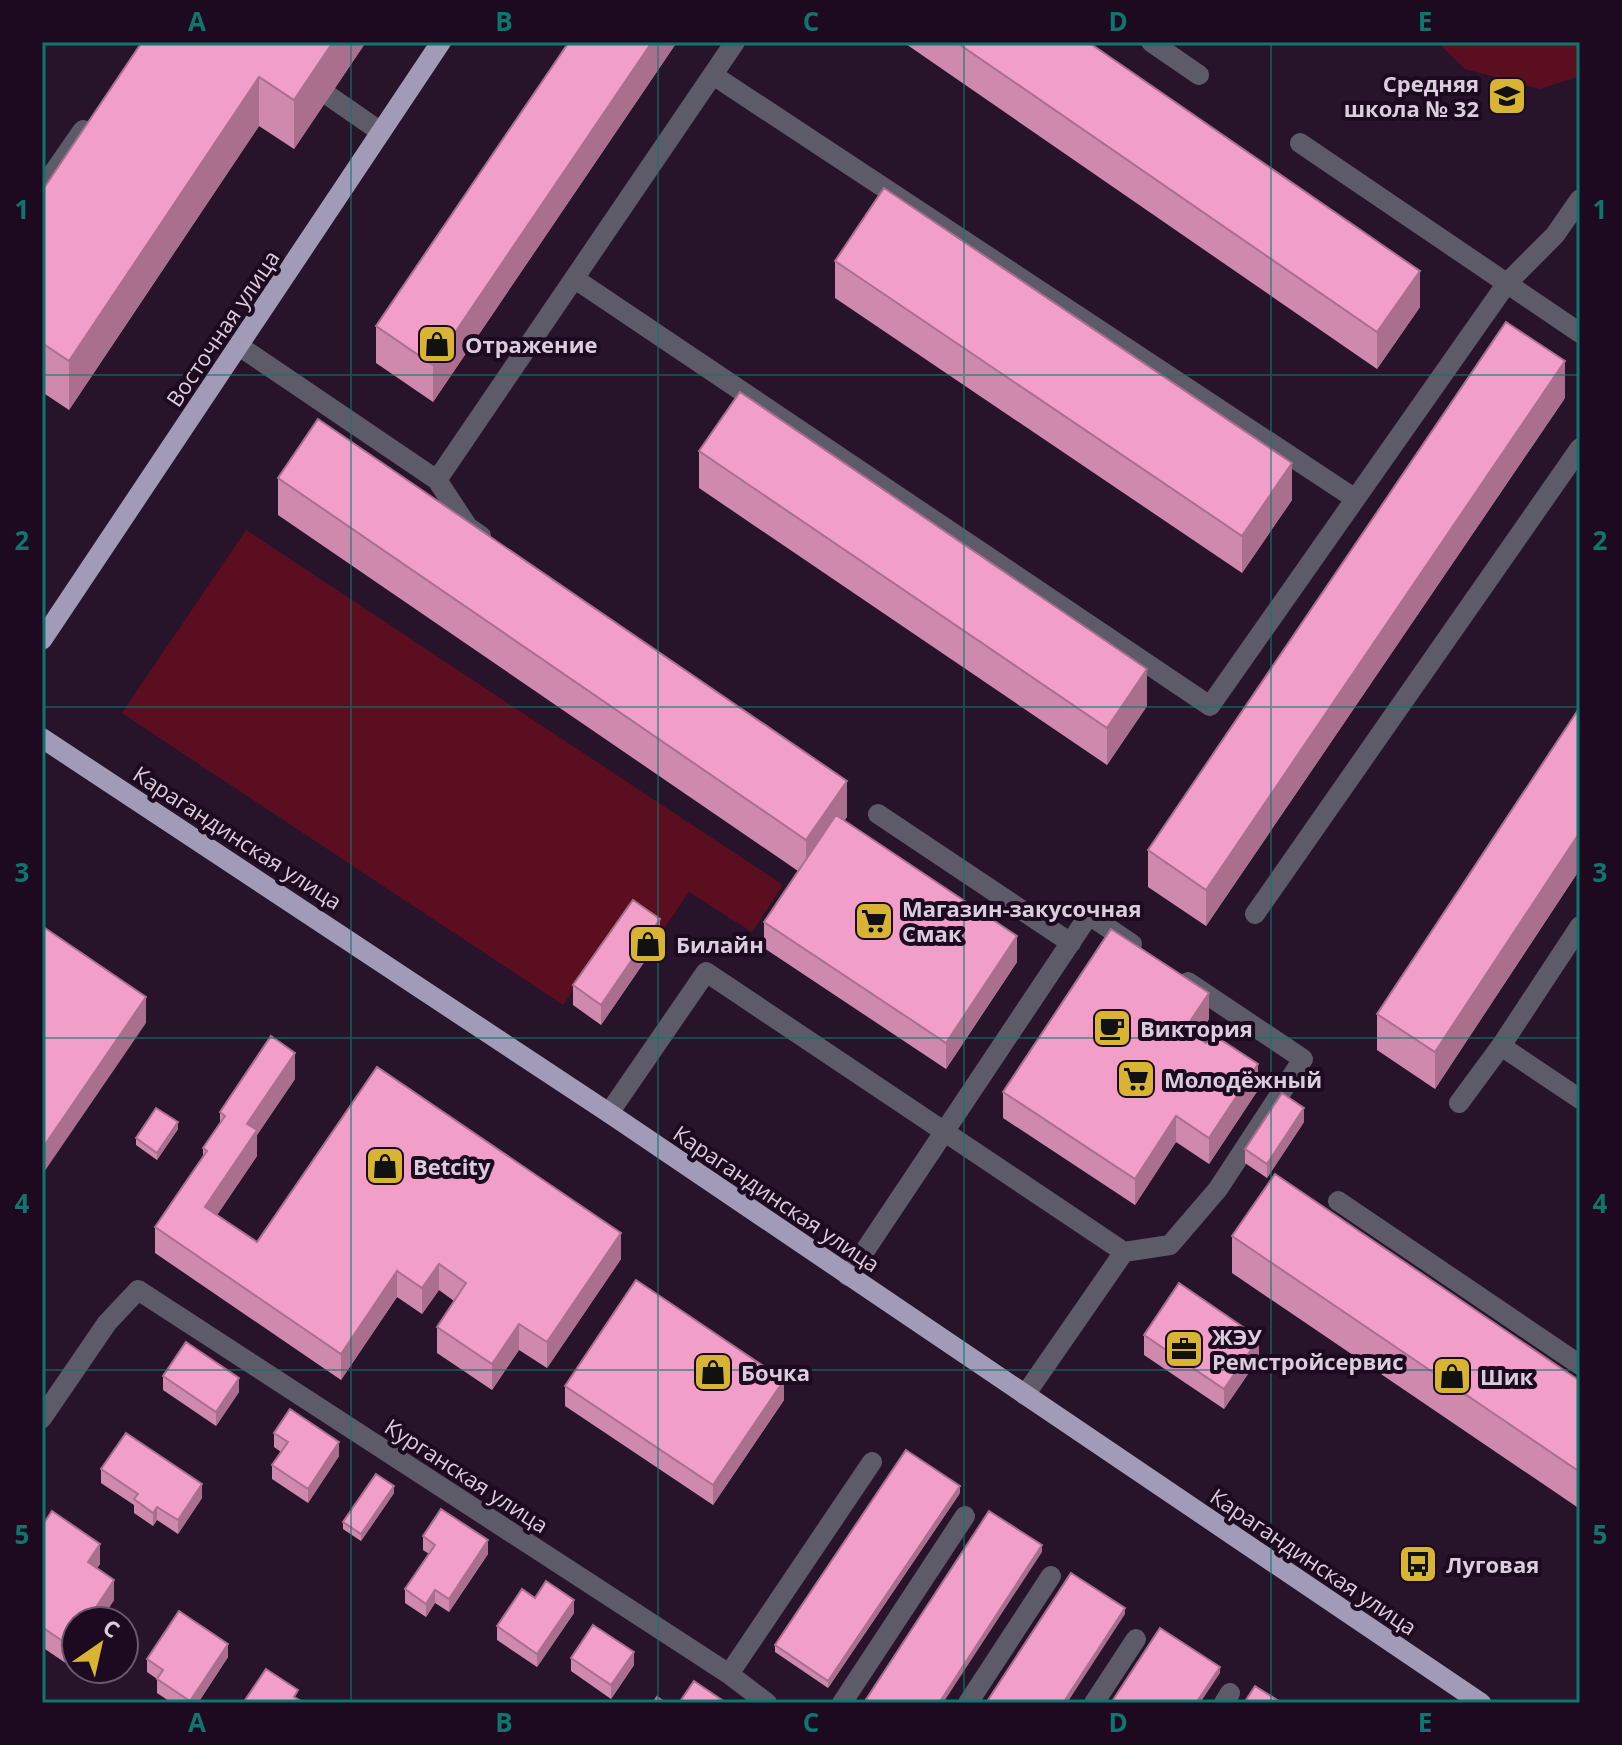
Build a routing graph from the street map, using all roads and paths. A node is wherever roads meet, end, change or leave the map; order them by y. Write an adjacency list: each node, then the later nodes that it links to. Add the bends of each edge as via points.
1 (441, 42): 8 (main road, Восточная улица)
2 (735, 42): 4 (street)
3 (1151, 42): 5 (street)
4 (713, 75): 12 (street); 18 (street)
5 (1199, 75)
6 (329, 96): 8 (street)
7 (94, 116): 10 (street)
8 (381, 132): 15 (main road, Восточная улица)
9 (1300, 143): 13 (street)
10 (42, 189)
11 (1580, 199): 13 (street, via 1555,235)
12 (575, 279): 17 (street); 18 (street, via 1210,706)
13 (1507, 283): 14 (street); 18 (street)
14 (1580, 333)
15 (239, 346): 17 (street); 20 (main road, Восточная улица)
16 (1580, 448): 23 (street)
17 (437, 480): 19 (street, via 468,527)
18 (1354, 498)
19 (494, 545)
20 (42, 640)
21 (42, 738): 31 (main road, Карагандинская улица)
22 (878, 814): 25 (street)
23 (1255, 914)
24 (1580, 926): 28 (street)
25 (1071, 943): 26 (street, via 1089,915); 32 (street)
26 (1153, 958)
27 (1178, 975): 34 (street, via 1303,1059 1218,1189 1170,1245)
28 (1501, 1046): 29 (street); 30 (street)
29 (1580, 1099)
30 (1459, 1103)
31 (609, 1113): 32 (street, via 706,972); 35 (main road, Карагандинская улица)
32 (944, 1131): 34 (street); 35 (street)
33 (1338, 1201): 36 (street)
34 (1124, 1252): 37 (street)
35 (848, 1276): 37 (main road, Карагандинская улица)
36 (1580, 1365)
37 (1025, 1395): 48 (main road, Карагандинская улица)
38 (42, 1418): 43 (street, Курганская улица, via 107,1323 138,1290)
39 (872, 1462): 43 (street)
40 (965, 1516): 45 (street)
41 (1051, 1576): 46 (street)
42 (1136, 1639): 47 (street)
43 (729, 1674): 44 (street, Курганская улица)
44 (767, 1703)
45 (842, 1703)
46 (968, 1703)
47 (1094, 1703)
48 (1481, 1703)

